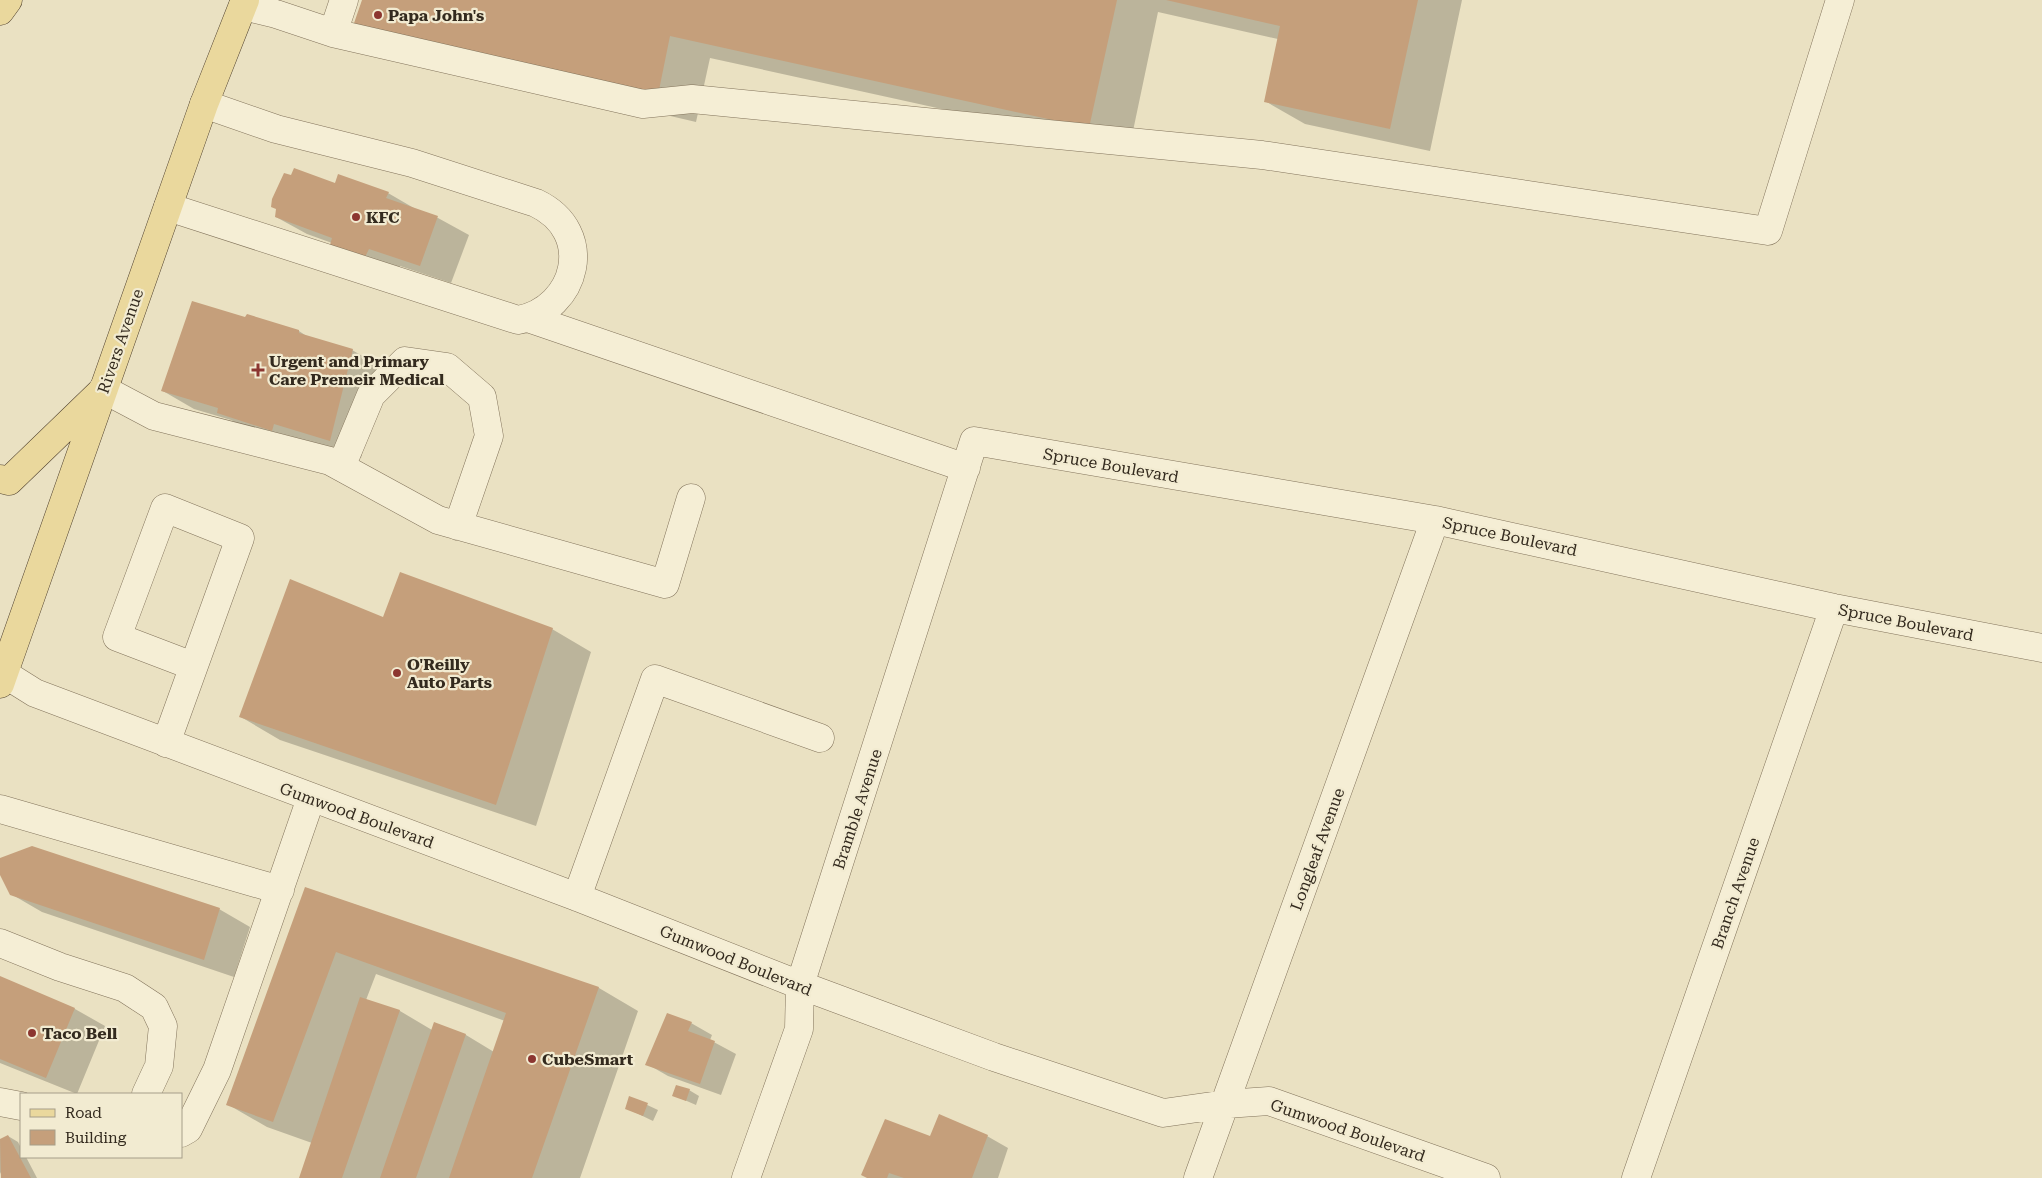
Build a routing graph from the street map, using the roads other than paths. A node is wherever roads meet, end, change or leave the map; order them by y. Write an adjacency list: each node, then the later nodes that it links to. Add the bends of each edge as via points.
1 (8, 0): 5 (main road)
2 (344, 0): 6 (street)
3 (1840, 0): 6 (street, via 1768,231 1262,155 692,99 643,104)
4 (244, 3): 6 (street); 7 (main road, Rivers Avenue)
5 (0, 11)
6 (333, 33)
7 (204, 104): 8 (main road, Rivers Avenue); 9 (street, via 276,129 412,163 550,210 569,234 574,250 572,268 563,288 549,306)
8 (168, 207): 9 (street); 10 (main road, Rivers Avenue)
9 (523, 319): 13 (street)
10 (103, 389): 12 (street, via 154,416 330,461); 14 (main road, via 8,481); 21 (main road, Rivers Avenue)
11 (974, 441): 13 (street, Bramble Avenue); 16 (street, Spruce Boulevard)
12 (341, 467): 17 (street, via 438,520); 17 (street, via 370,394 405,361 447,367 482,397 489,436)
13 (966, 468): 29 (street, Bramble Avenue)
14 (0, 479)
15 (691, 498): 17 (street, via 665,584)
16 (1435, 520): 18 (street, Spruce Boulevard); 32 (street, Longleaf Avenue)
17 (458, 526)
18 (1834, 608): 19 (street, Spruce Boulevard); 38 (street, Branch Avenue)
19 (2042, 648)
20 (193, 666): 20 (street, via 240,538 165,508 117,636); 23 (street)
21 (1, 676): 23 (street, Gumwood Boulevard, via 34,693)
22 (820, 738): 27 (street, via 655,679)
23 (166, 743): 24 (street, Gumwood Boulevard)
24 (311, 798): 26 (street); 27 (street, Gumwood Boulevard)
25 (0, 809): 26 (street)
26 (280, 890): 34 (street, via 217,1070 188,1129)
27 (577, 897): 29 (street, Gumwood Boulevard)
28 (0, 943): 30 (street, via 125,988 154,1007 163,1026 159,1066)
29 (800, 985): 32 (street, Gumwood Boulevard, via 994,1057 1163,1112); 35 (street, Bramble Avenue, via 799,1030)
30 (146, 1093)
31 (0, 1102): 33 (street)
32 (1226, 1104): 36 (street, Longleaf Avenue); 37 (street, Gumwood Boulevard, via 1269,1101)
33 (20, 1106)
34 (182, 1132)
35 (746, 1178)
36 (1198, 1178)
37 (1486, 1178)
38 (1636, 1178)

